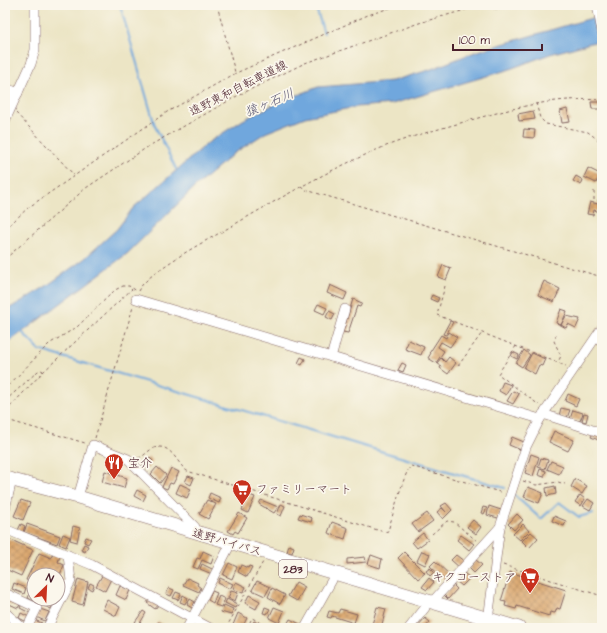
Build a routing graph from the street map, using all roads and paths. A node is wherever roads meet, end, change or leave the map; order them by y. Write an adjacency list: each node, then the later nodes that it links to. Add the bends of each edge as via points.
1 (35, 5): 10 (street, via 35,50)
2 (217, 5): 9 (path)
3 (399, 5): 9 (path, via 362,17)
4 (494, 5): 7 (path)
5 (512, 5): 7 (path, 遠野東和自転車道線, via 505,9)
6 (597, 5): 8 (street)
7 (490, 8): 22 (path, 遠野東和自転車道線, via 472,8 419,23 304,63 237,96 165,136 86,188)
8 (602, 32)
9 (236, 73): 17 (path, via 167,112)
10 (18, 93): 12 (street, via 12,90); 14 (street)
11 (602, 100): 13 (path)
12 (5, 101)
13 (536, 103): 16 (path, via 540,118 546,124 588,132); 18 (path, via 399,141)
14 (11, 109): 15 (street); 17 (path)
15 (5, 121)
16 (602, 143)
17 (74, 175): 21 (path, via 29,207)
18 (300, 186): 23 (path, via 306,190); 25 (path, via 190,250 140,286 137,292)
19 (594, 191): 20 (path, via 594,200)
20 (602, 202)
21 (5, 229)
22 (5, 259)
23 (602, 277)
24 (445, 286): 29 (path, via 437,315)
25 (133, 289): 37 (path); 38 (path, via 123,286 115,290 77,327 49,344)
26 (136, 299): 33 (street); 44 (path)
27 (345, 308): 33 (street)
28 (602, 328): 31 (street)
29 (482, 332): 34 (path); 35 (path)
30 (556, 335): 34 (path, via 554,341 561,356)
31 (598, 343): 36 (street)
32 (516, 346): 41 (path, via 498,374)
33 (331, 357): 41 (street)
34 (558, 362): 36 (path)
35 (458, 366)
36 (574, 369): 41 (street)
37 (43, 372): 39 (path, via 41,369 38,371); 40 (path)
38 (5, 389)
39 (5, 401)
40 (5, 412)
41 (543, 414): 43 (street); 46 (street, via 526,447)
42 (7, 420): 44 (path)
43 (602, 432)
44 (93, 445): 45 (street); 50 (street)
45 (128, 459): 49 (path, via 141,458 147,452 160,447 174,454 181,467 187,471 384,532 388,531 405,474 411,466); 54 (street, via 195,527)
46 (515, 479): 48 (path, via 536,485 558,482); 49 (street)
47 (7, 481): 50 (highway, 遠野バイパス / 283); 51 (street); 57 (highway, 遠野バイパス / 283, via 98,512)
48 (565, 484)
49 (510, 495): 52 (street)
50 (78, 497): 54 (highway, 遠野バイパス / 283)
51 (5, 510)
52 (500, 527): 56 (street); 60 (street)
53 (5, 529): 58 (street)
54 (195, 533): 64 (highway, 遠野バイパス / 283)
55 (432, 534): 56 (path, via 447,522 454,522)
56 (483, 546): 64 (street)
57 (228, 549): 59 (highway, 遠野バイパス / 283); 66 (street)
58 (68, 555): 66 (street); 70 (street, via 71,581)
59 (264, 560): 61 (highway, 遠野バイパス / 283); 73 (path)
60 (495, 563): 63 (path); 67 (street)
61 (332, 580): 64 (highway, 遠野バイパス / 283); 76 (street)
62 (5, 593): 69 (street, via 36,608)
63 (602, 596)
64 (428, 605): 67 (highway, 遠野バイパス / 283); 77 (street)
65 (5, 612): 68 (street)
66 (192, 618): 71 (street); 72 (street)
67 (489, 625): 78 (highway, 遠野バイパス / 283)
68 (23, 628)
69 (26, 628)
70 (47, 628)
71 (186, 628)
72 (210, 628)
73 (226, 628)
74 (247, 628): 75 (path, via 252,618)
75 (271, 628)
76 (305, 628)
77 (410, 628)
78 (519, 628)

